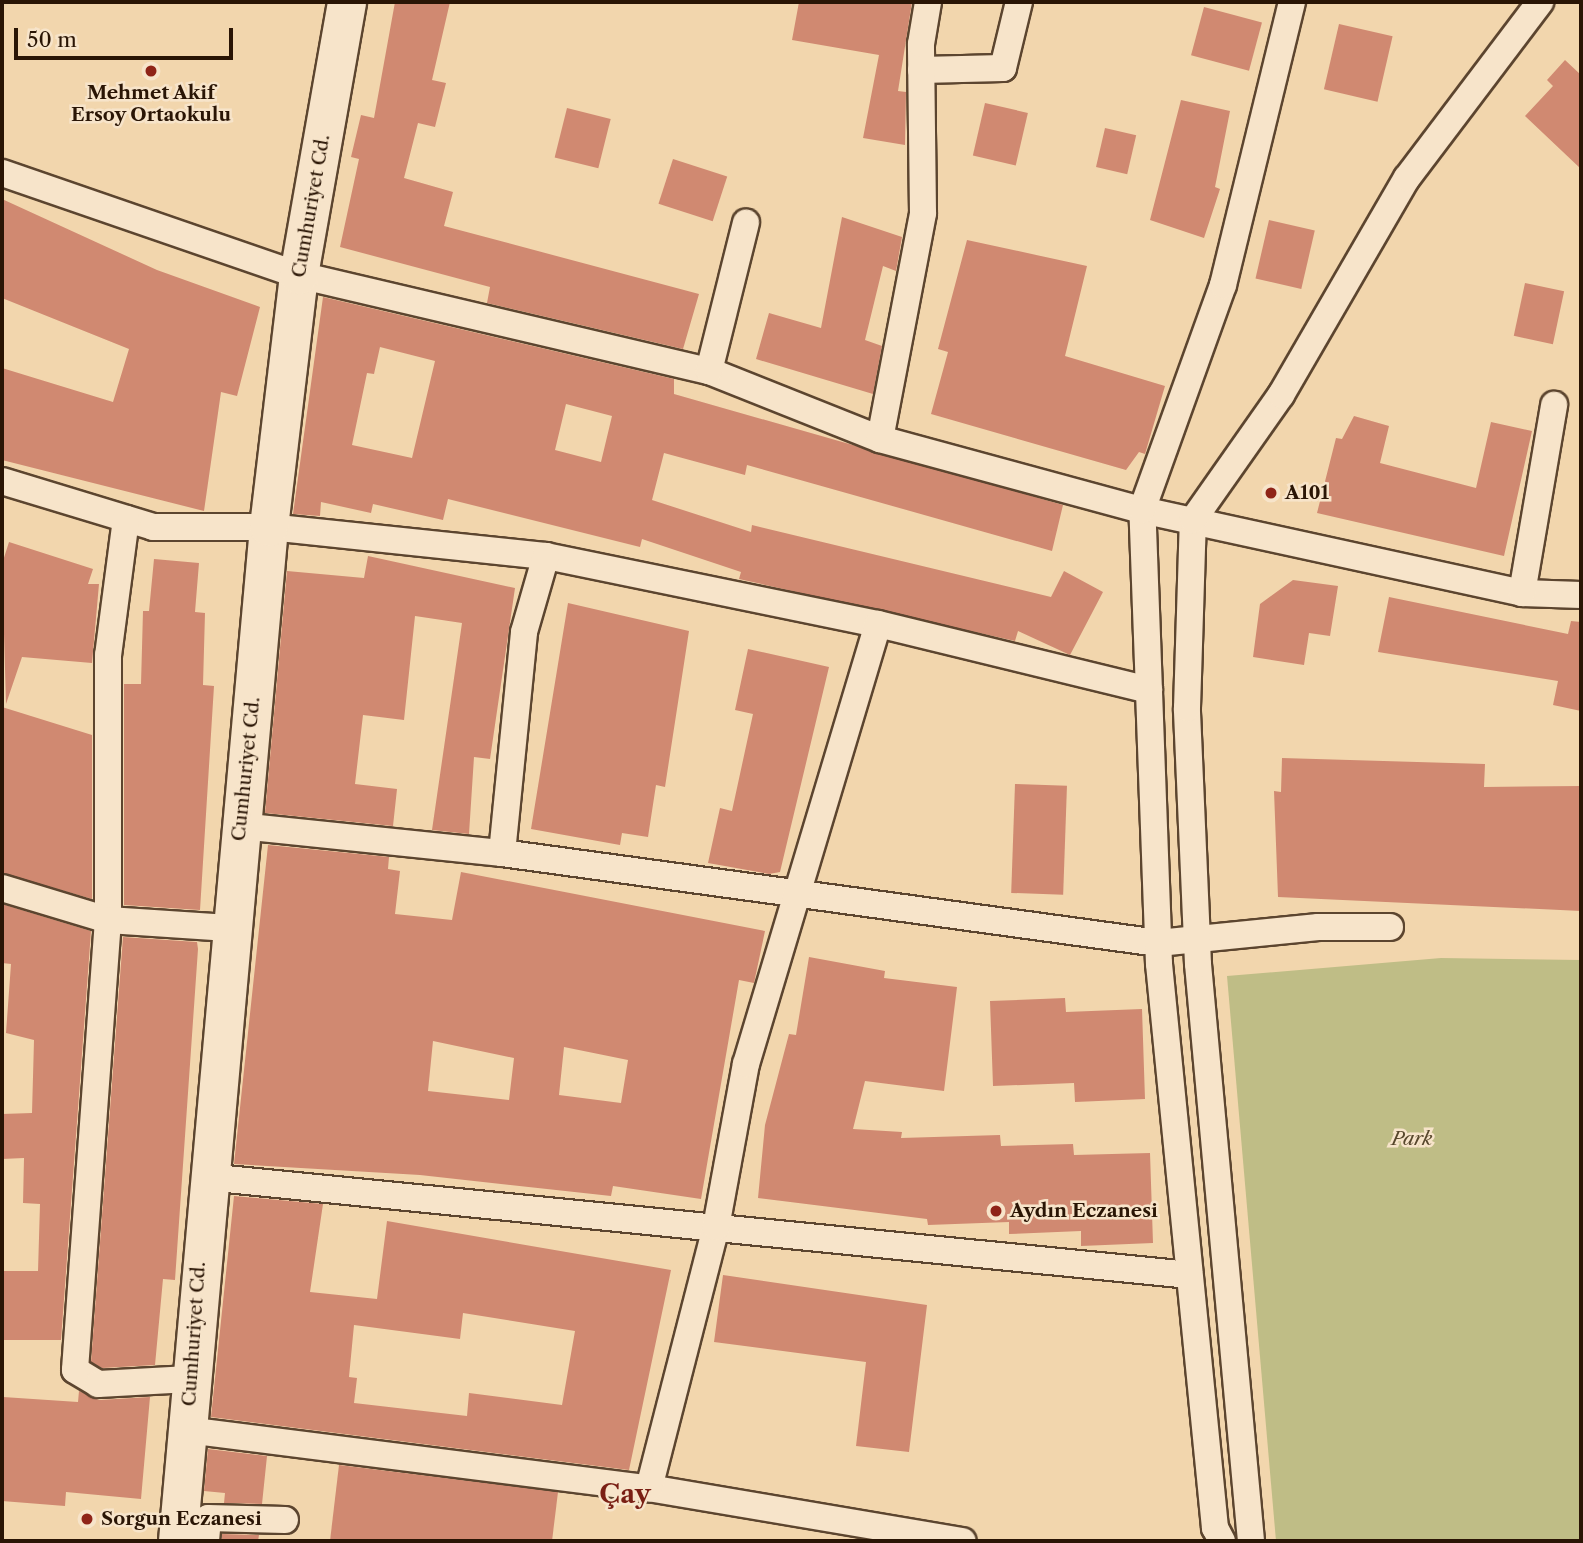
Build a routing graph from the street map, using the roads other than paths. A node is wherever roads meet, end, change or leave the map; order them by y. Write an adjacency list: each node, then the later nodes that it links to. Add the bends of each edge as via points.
1 (347, 2): 9 (main road, Cumhuriyet Cd.)
2 (928, 2): 6 (street)
3 (1019, 2): 6 (street, via 1003,68)
4 (1292, 2): 14 (street, via 1223,285)
5 (1540, 2): 16 (street, via 1407,178 1281,395)
6 (921, 70): 12 (street, via 923,213)
7 (2, 173): 9 (street)
8 (746, 223): 10 (street)
9 (299, 275): 10 (street); 17 (main road, Cumhuriyet Cd.)
10 (709, 371): 12 (street)
11 (1554, 405): 19 (street)
12 (880, 439): 14 (street)
13 (2, 481): 15 (street)
14 (1142, 510): 16 (street); 22 (street)
15 (126, 519): 17 (street, via 153,527); 27 (street, via 108,654)
16 (1194, 520): 19 (street); 30 (street, via 1187,708)
17 (269, 527): 18 (street); 23 (main road, Cumhuriyet Cd.)
18 (546, 556): 21 (street); 24 (street, via 524,632)
19 (1522, 593): 20 (street)
20 (1581, 594)
21 (878, 624): 22 (street); 26 (street)
22 (1149, 691): 31 (street)
23 (240, 826): 24 (street); 29 (main road, Cumhuriyet Cd.)
24 (502, 853): 26 (street)
25 (2, 888): 27 (street)
26 (797, 897): 31 (street, via 826,895); 33 (street, via 746,1064)
27 (107, 920): 29 (street); 35 (street, via 75,1370 98,1384)
28 (1390, 927): 30 (street)
29 (229, 928): 32 (main road, Cumhuriyet Cd.)
30 (1197, 940): 31 (street); 43 (street)
31 (1158, 943): 34 (street)
32 (206, 1177): 33 (street); 35 (main road, Cumhuriyet Cd.)
33 (716, 1227): 34 (street); 37 (street)
34 (1189, 1275): 42 (street, via 1215,1528)
35 (190, 1379): 36 (main road, Cumhuriyet Cd.)
36 (187, 1430): 37 (street); 39 (main road, Cumhuriyet Cd.)
37 (649, 1488): 41 (street)
38 (285, 1520): 40 (street, via 208,1518)
39 (178, 1541)
40 (206, 1541)
41 (963, 1541)
42 (1222, 1541)
43 (1251, 1541)

